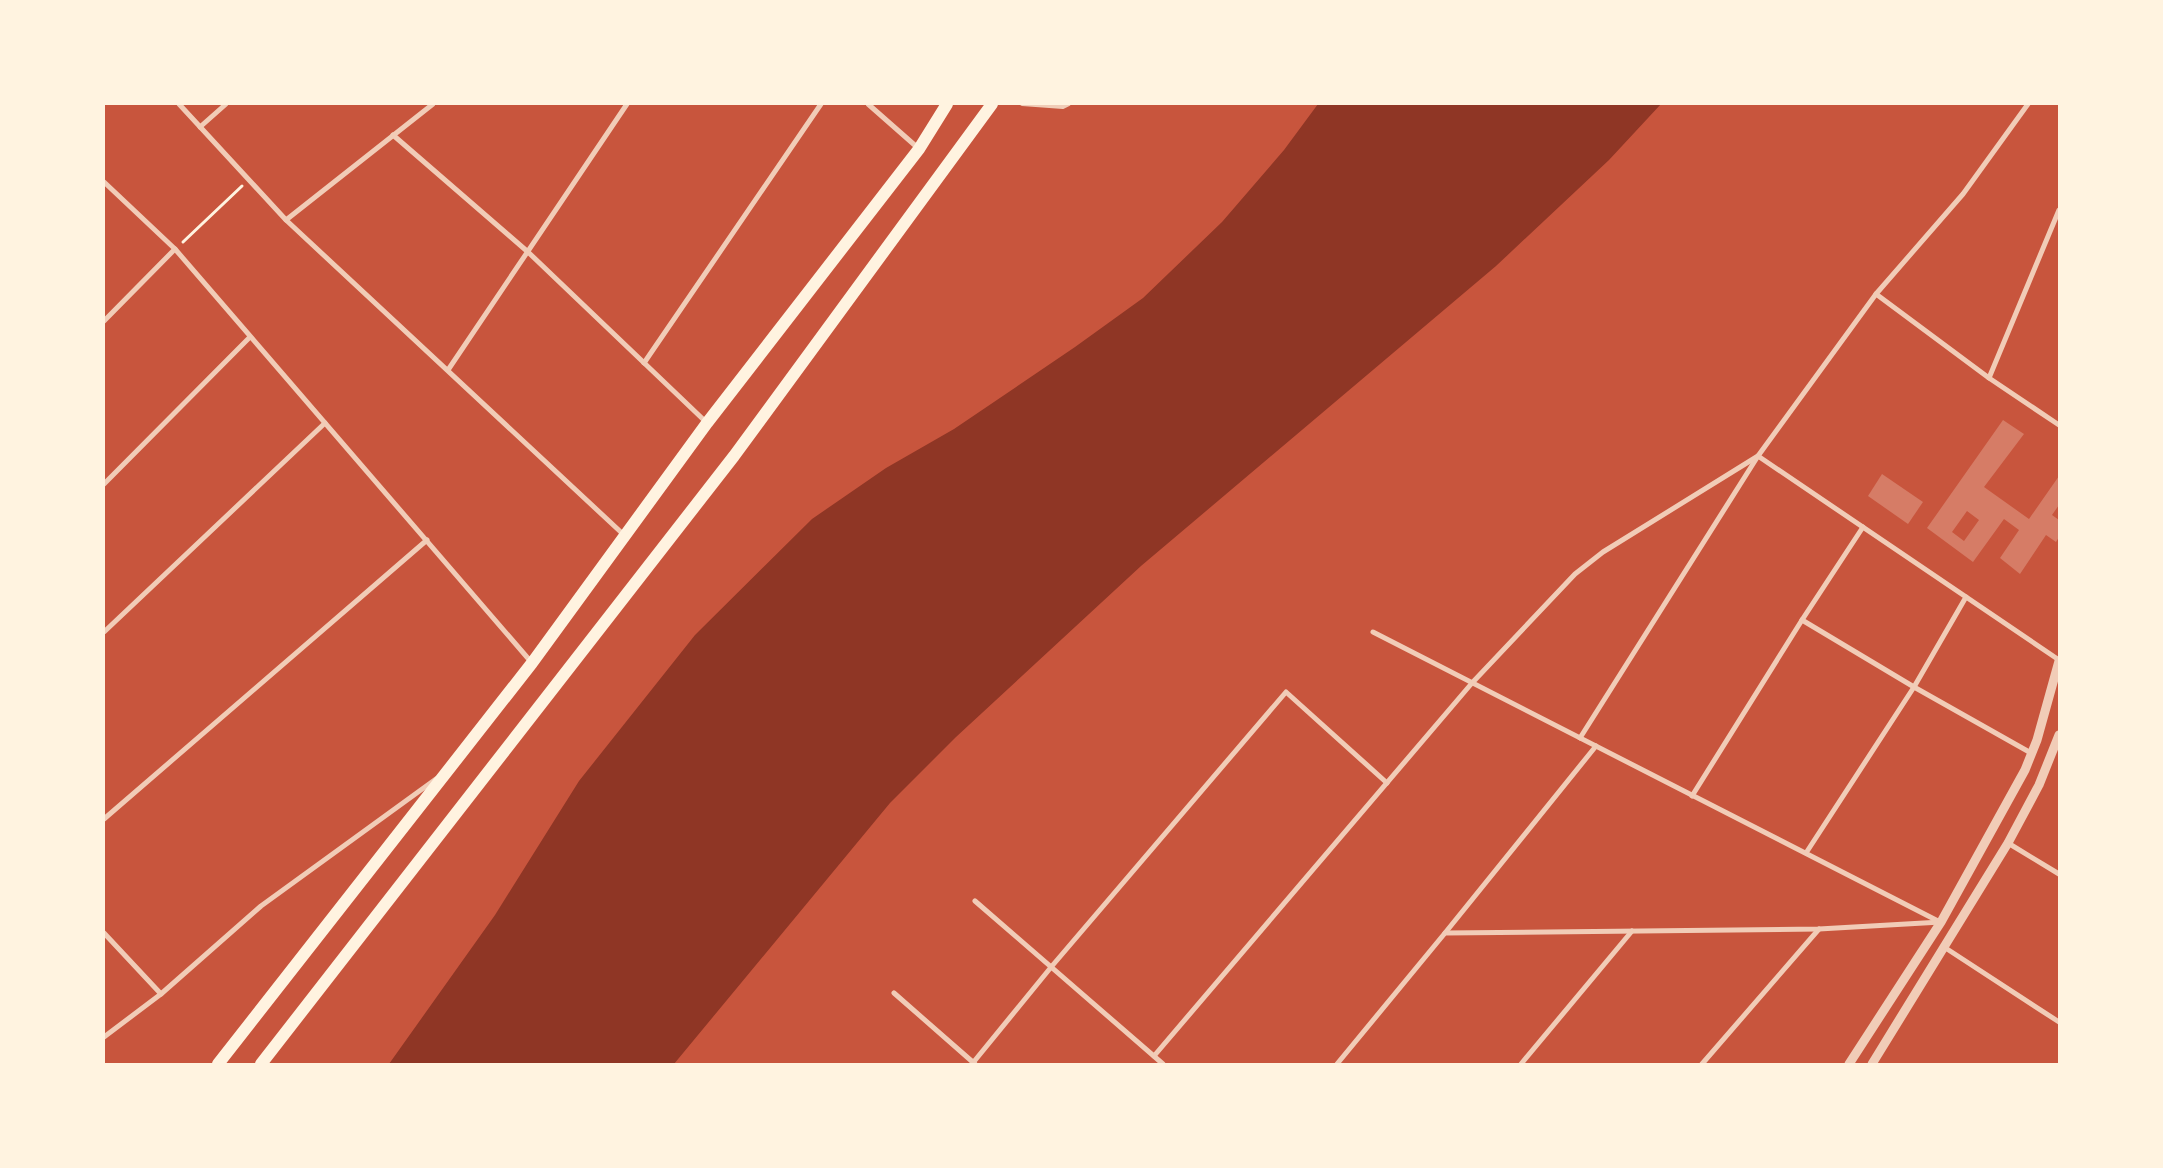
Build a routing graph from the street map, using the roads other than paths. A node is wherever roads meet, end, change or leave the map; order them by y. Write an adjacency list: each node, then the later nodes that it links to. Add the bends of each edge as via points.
1 (179, 104): 12 (street)
2 (226, 104): 12 (street)
3 (433, 104): 13 (street)
4 (627, 104): 19 (street)
5 (821, 104): 23 (street)
6 (868, 104): 14 (street)
7 (947, 104): 14 (main road)
8 (992, 104): 67 (main road, via 734,456)
9 (1022, 104): 10 (lane, via 1064,108)
10 (1069, 104)
11 (2028, 104): 20 (street, via 1963,194)
12 (200, 127): 17 (street)
13 (393, 135): 17 (street); 19 (street)
14 (919, 149): 27 (main road)
15 (104, 182): 18 (street)
16 (2059, 210): 25 (street)
17 (286, 220): 24 (street)
18 (175, 249): 21 (street); 22 (street)
19 (528, 252): 23 (street); 24 (street)
20 (1876, 294): 25 (street); 29 (street)
21 (104, 321)
22 (250, 337): 26 (street); 30 (street)
23 (644, 363): 27 (street)
24 (448, 370): 32 (street)
25 (1989, 378): 28 (street)
26 (325, 423): 33 (street); 36 (street)
27 (707, 424): 32 (main road)
28 (2059, 425)
29 (1758, 456): 31 (street); 40 (street, via 1575,574); 43 (street)
30 (104, 484)
31 (1863, 528): 34 (street); 35 (street)
32 (625, 535): 39 (main road)
33 (427, 540): 39 (street); 49 (street)
34 (1966, 597): 38 (street); 41 (street)
35 (1802, 620): 41 (street); 48 (street)
36 (104, 632)
37 (1373, 632): 40 (street)
38 (2059, 661): 45 (street)
39 (532, 663): 46 (main road)
40 (1472, 683): 43 (street); 47 (street)
41 (1914, 687): 45 (street); 51 (street)
42 (2059, 734): 50 (street, via 2039,785)
43 (1580, 738): 44 (street)
44 (1596, 746): 48 (street); 58 (street)
45 (2031, 753): 54 (street)
46 (452, 767): 62 (street, via 261,906); 66 (main road)
47 (1387, 782): 60 (street, via 1286,692); 65 (street)
48 (1692, 796): 51 (street)
49 (104, 819)
50 (2008, 842): 52 (street); 59 (street)
51 (1806, 853): 54 (street)
52 (2059, 874)
53 (975, 901): 60 (street)
54 (1940, 922): 55 (street); 73 (street)
55 (1819, 929): 56 (street); 72 (street)
56 (1632, 931): 58 (street); 71 (street)
57 (104, 933): 62 (street)
58 (1445, 933): 70 (street)
59 (1944, 947): 63 (street); 74 (street)
60 (1052, 966): 65 (street); 68 (street)
61 (894, 993): 68 (street)
62 (161, 994): 64 (street)
63 (2059, 1022)
64 (104, 1037)
65 (1154, 1056): 69 (street)
66 (218, 1064)
67 (261, 1064)
68 (974, 1064)
69 (1163, 1064)
70 (1337, 1064)
71 (1521, 1064)
72 (1702, 1064)
73 (1849, 1064)
74 (1872, 1064)

